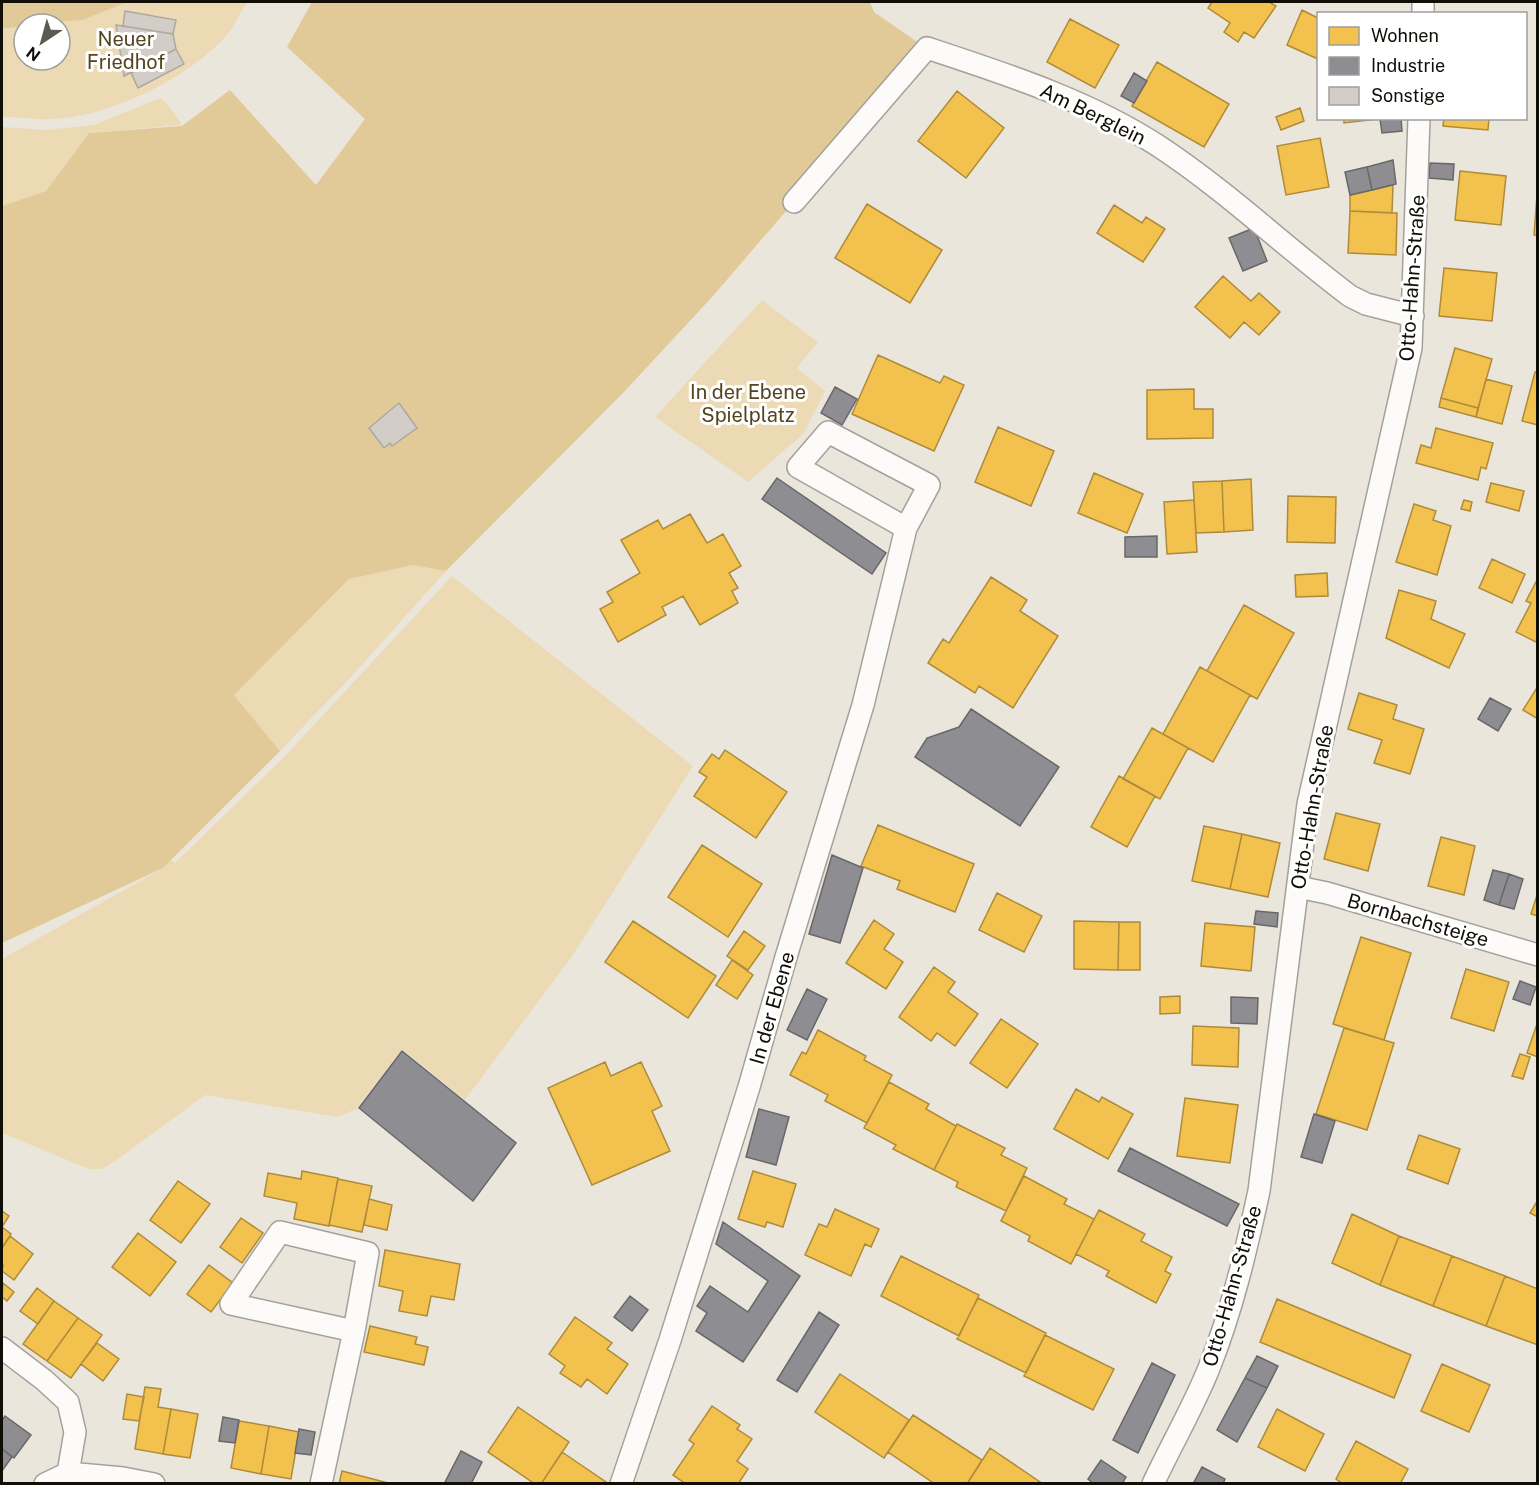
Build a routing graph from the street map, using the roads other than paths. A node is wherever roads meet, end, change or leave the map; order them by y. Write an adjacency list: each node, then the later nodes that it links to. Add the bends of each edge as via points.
1 (1419, 120): 3 (street, Otto-Hahn-Straße)
2 (794, 202): 3 (street, Am Berglein, via 927,48 1049,92 1159,146 1235,201 1350,296)
3 (1413, 316): 5 (street, Otto-Hahn-Straße, via 1408,360 1308,804)
4 (906, 528): 4 (street, In der Ebene, via 798,467 828,432 929,484); 13 (street, In der Ebene, via 863,705 749,1087)
5 (1298, 887): 6 (street, Bornbachsteige); 14 (street, Otto-Hahn-Straße, via 1259,1191 1245,1255 1209,1369)
6 (1538, 955)
7 (354, 1331): 7 (street, via 368,1253 280,1232 231,1304); 12 (street)
8 (2, 1348): 9 (street, via 68,1402 75,1432)
9 (68, 1473): 10 (street); 11 (street)
10 (45, 1484)
11 (154, 1484)
12 (321, 1484)
13 (621, 1484)
14 (1153, 1484)

